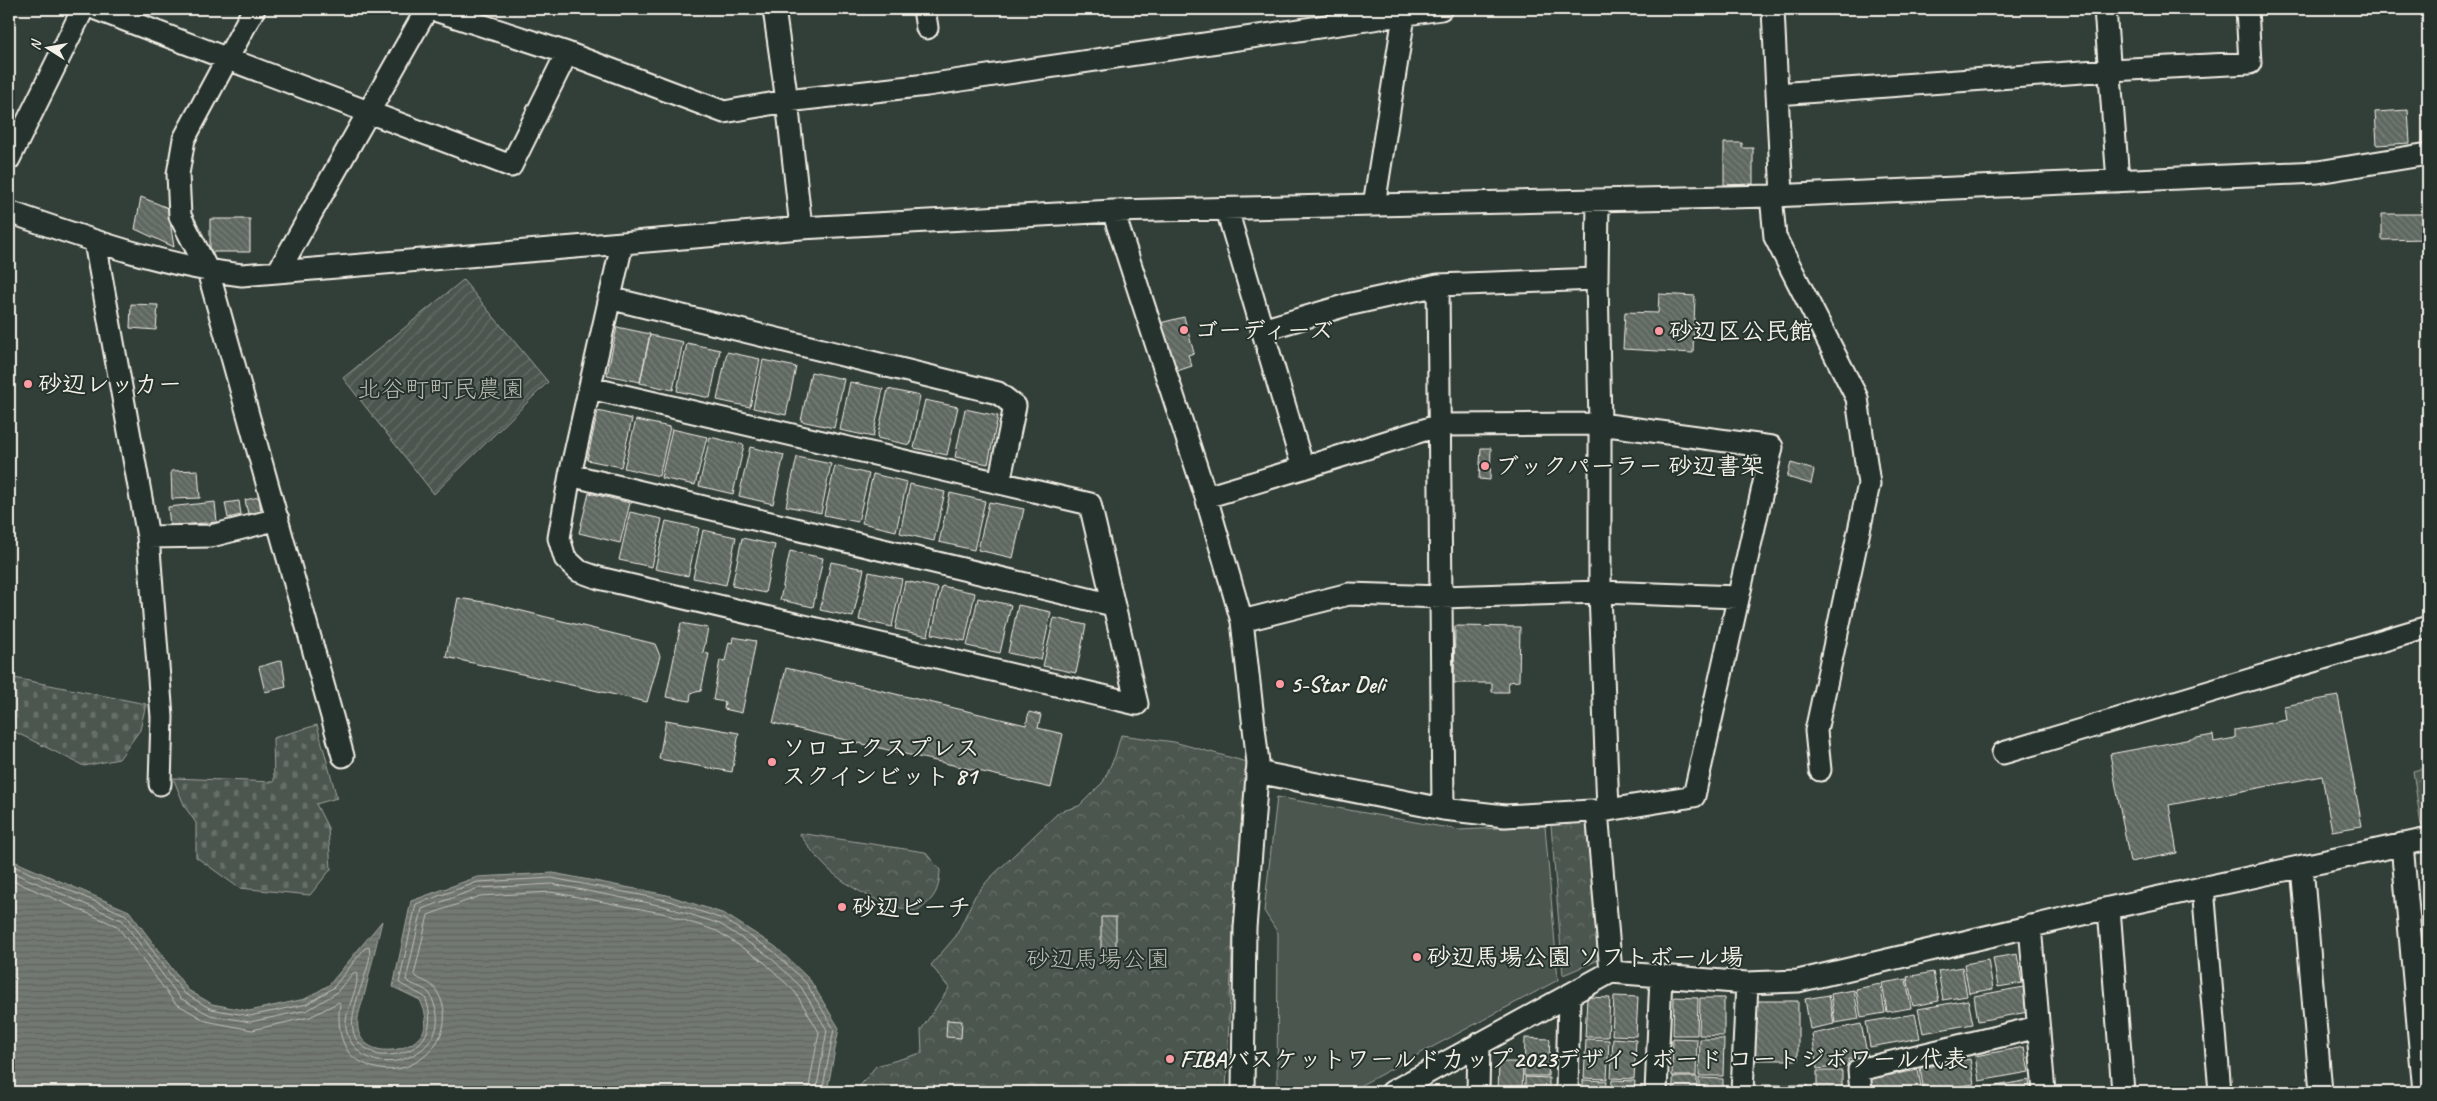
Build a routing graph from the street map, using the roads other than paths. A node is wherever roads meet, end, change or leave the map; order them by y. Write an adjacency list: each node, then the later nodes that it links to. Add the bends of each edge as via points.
1 (83, 9): 19 (street)
2 (96, 9): 13 (street)
3 (254, 9): 13 (street)
4 (427, 9): 17 (street)
5 (432, 9): 12 (street)
6 (774, 9): 16 (street)
7 (1441, 9): 11 (street)
8 (1773, 9): 15 (street)
9 (2106, 9): 14 (street)
10 (2246, 9): 14 (street, via 2250,63)
11 (1404, 16): 16 (street); 23 (street)
12 (567, 53): 16 (street, via 724,112); 17 (street, via 511,166)
13 (226, 60): 17 (street); 30 (street, via 184,139 178,174 180,216)
14 (2110, 70): 15 (street); 20 (street)
15 (1778, 94): 21 (street)
16 (787, 102): 27 (street)
17 (369, 111): 31 (street)
18 (2428, 154): 20 (street, via 2318,172)
19 (9, 159)
20 (2118, 181): 21 (street)
21 (1777, 196): 22 (street); 53 (street, via 1775,237 1857,398 1869,484 1816,730)
22 (1598, 201): 23 (street); 32 (street)
23 (1374, 205): 24 (street)
24 (1227, 210): 25 (street); 35 (street)
25 (1113, 211): 27 (street); 42 (street)
26 (9, 212): 28 (street)
27 (801, 228): 29 (street)
28 (95, 242): 30 (street); 44 (street)
29 (622, 244): 31 (street); 34 (street)
30 (208, 271): 31 (street, via 242,275); 43 (street)
31 (278, 272)
32 (1597, 279): 33 (street); 37 (street)
33 (1438, 285): 35 (street, via 1348,305); 38 (street)
34 (609, 298): 36 (street); 41 (street, via 998,393 1015,406)
35 (1262, 330): 39 (street)
36 (590, 388): 40 (street); 41 (street)
37 (1600, 424): 38 (street); 45 (street); 47 (street, via 1772,447)
38 (1440, 425): 39 (street); 46 (street)
39 (1303, 468): 42 (street)
40 (570, 475): 48 (street); 48 (street, via 559,538 565,558 579,571 1137,704)
41 (999, 483): 48 (street, via 1090,504)
42 (1206, 497): 49 (street)
43 (278, 519): 44 (street, via 211,536); 52 (street)
44 (148, 537): 55 (street, via 162,717)
45 (1600, 592): 46 (street); 47 (street); 57 (street)
46 (1442, 597): 49 (street, via 1349,594); 56 (street)
47 (1738, 597): 57 (street, via 1694,796)
48 (1113, 605)
49 (1242, 621): 54 (street)
50 (2428, 627): 51 (street)
51 (2003, 754)
52 (343, 756)
53 (1820, 770)
54 (1257, 772): 56 (street); 70 (street, via 1246,928)
55 (160, 784)
56 (1443, 809): 57 (street, via 1505,816)
57 (1603, 810): 64 (street)
58 (2428, 839): 59 (street)
59 (2402, 844): 60 (street); 81 (street)
60 (2302, 866): 61 (street); 80 (street)
61 (2203, 887): 62 (street); 79 (street)
62 (2109, 908): 63 (street); 78 (street)
63 (2030, 926): 66 (street, via 1798,981); 68 (street)
64 (1611, 972): 65 (street); 67 (street)
65 (1661, 976): 66 (street); 74 (street)
66 (1747, 983): 75 (street)
67 (1569, 995): 69 (street); 73 (street)
68 (2038, 1027): 76 (street, via 1859,1070); 77 (street)
69 (1479, 1044): 71 (street); 72 (street)
70 (1242, 1092)
71 (1392, 1092)
72 (1478, 1092)
73 (1567, 1092)
74 (1656, 1092)
75 (1742, 1092)
76 (1861, 1092)
77 (2044, 1092)
78 (2123, 1092)
79 (2220, 1092)
80 (2321, 1092)
81 (2424, 1092)

